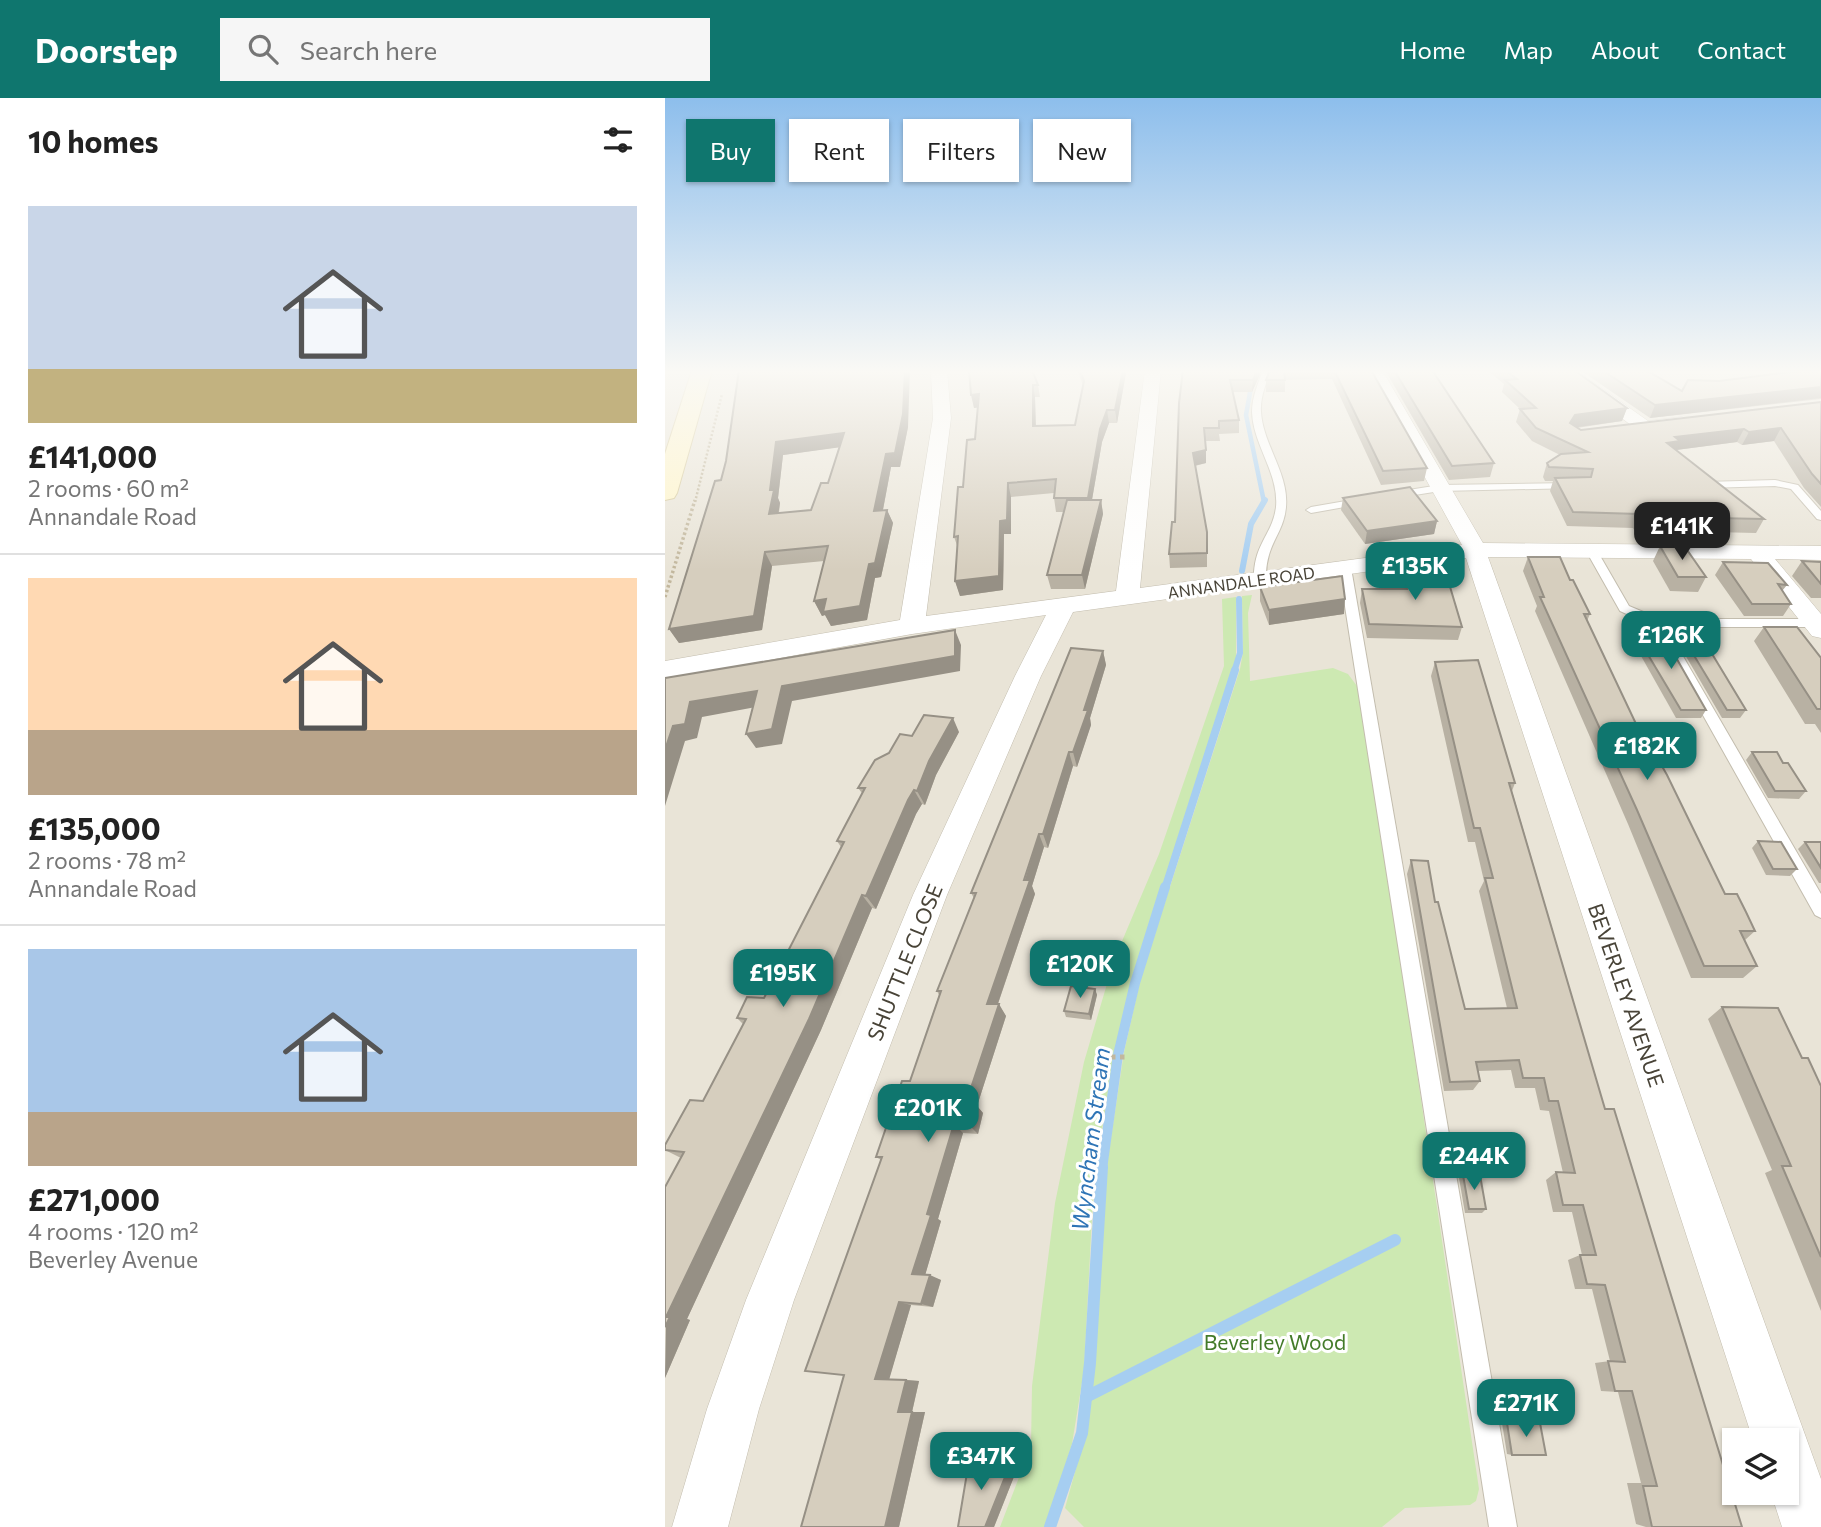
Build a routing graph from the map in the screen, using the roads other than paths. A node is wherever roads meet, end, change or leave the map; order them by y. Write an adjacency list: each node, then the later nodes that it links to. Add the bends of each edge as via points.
1 (682, 437): 9 (street)
2 (938, 437): 23 (street)
3 (1145, 437): 20 (street)
4 (1264, 437): 19 (lane, via 1281,486 1281,510 1264,542)
5 (1412, 437): 8 (street, BEVERLEY AVENUE)
6 (1582, 485): 8 (lane)
7 (1705, 485): 13 (lane, via 1775,483 1794,487)
8 (1440, 488): 10 (lane); 15 (street, BEVERLEY AVENUE)
9 (665, 493)
10 (1390, 496)
11 (1377, 499): 12 (lane)
12 (1311, 510)
13 (1821, 517)
14 (1591, 549): 15 (street, ANNANDALE ROAD); 16 (street, ANNANDALE ROAD); 22 (lane, via 1624,608)
15 (1474, 550): 18 (street, ANNANDALE ROAD); 27 (street, BEVERLEY AVENUE)
16 (1757, 552): 17 (street, ANNANDALE ROAD); 24 (street)
17 (1821, 553)
18 (1345, 568): 19 (street, ANNANDALE ROAD); 30 (lane)
19 (1257, 580): 20 (street, ANNANDALE ROAD)
20 (1127, 597): 21 (street, ANNANDALE ROAD)
21 (1064, 606): 23 (street, ANNANDALE ROAD); 29 (street, SHUTTLE CLOSE, via 930,895 840,1122 770,1300)
22 (1658, 623): 24 (lane); 26 (lane)
23 (912, 626): 25 (street, ANNANDALE ROAD)
24 (1819, 626)
25 (665, 670)
26 (1821, 910)
27 (1776, 1428)
28 (1799, 1494): 31 (street)
29 (700, 1527)
30 (1503, 1527)
31 (1810, 1527)

